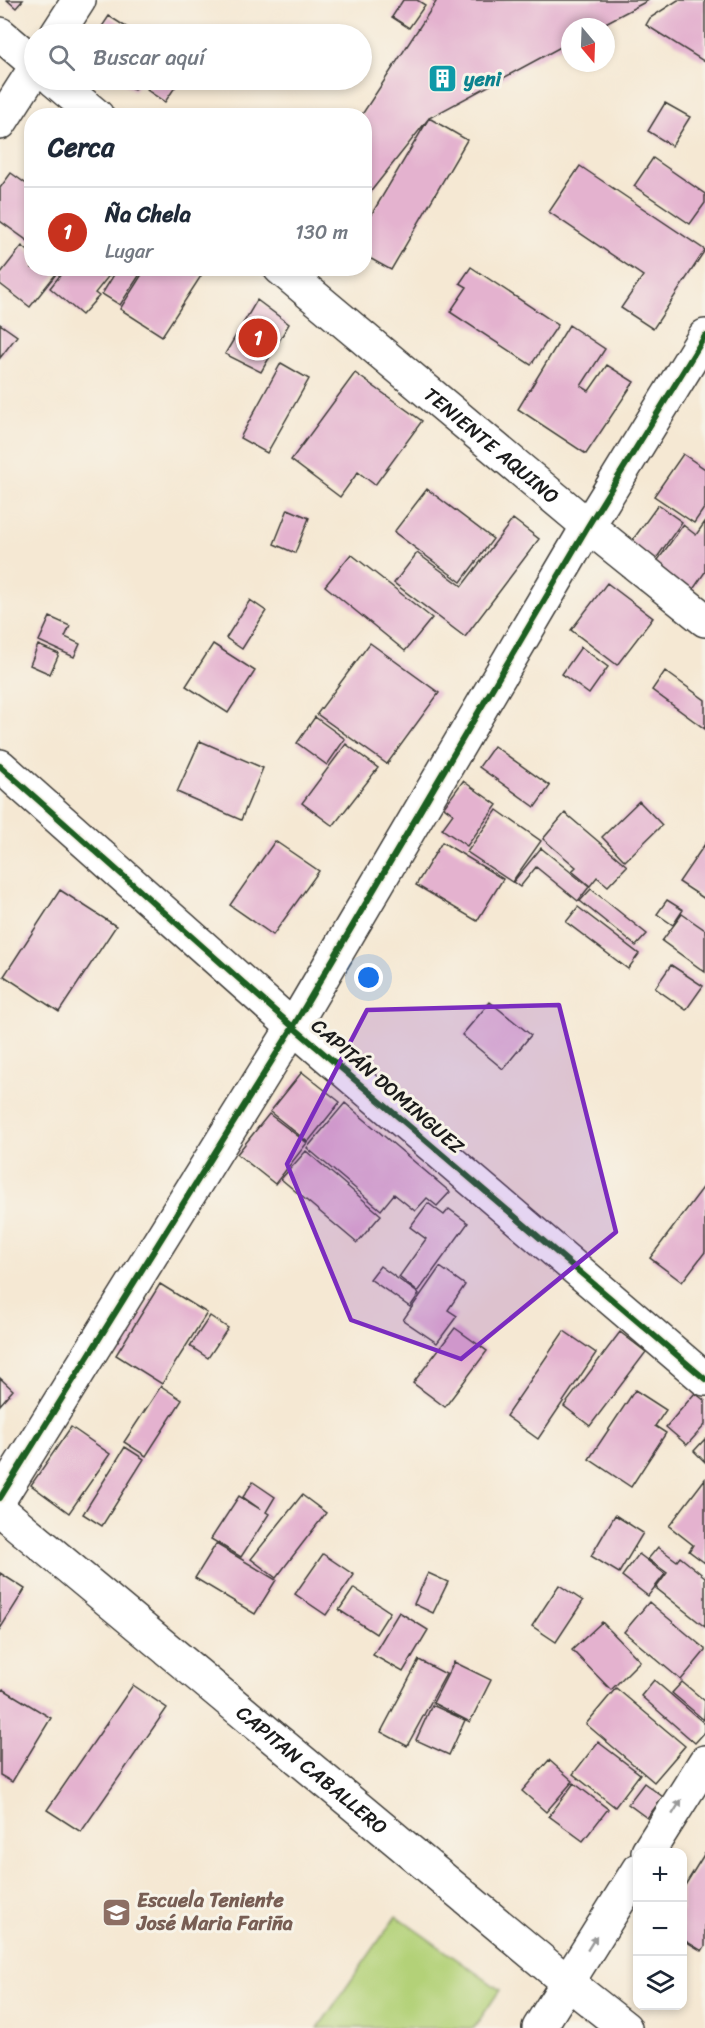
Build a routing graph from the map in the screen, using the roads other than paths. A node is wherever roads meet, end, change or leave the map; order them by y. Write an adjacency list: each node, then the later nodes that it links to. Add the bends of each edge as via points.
1 (79, 0): 2 (street)
2 (63, 24)
3 (0, 34): 4 (street)
4 (24, 54)
5 (24, 86): 8 (street)
6 (66, 90): 7 (street)
7 (87, 108)
8 (0, 123)
9 (290, 276): 11 (street, TENIENTE AQUINO)
10 (705, 336): 11 (street)
11 (588, 526): 12 (street, TENIENTE AQUINO); 14 (street)
12 (705, 621)
13 (0, 766): 14 (street, CAPITÁN DOMINGUEZ)
14 (293, 1027): 15 (street, CAPITÁN DOMINGUEZ); 16 (street)
15 (705, 1379)
16 (0, 1498)
17 (0, 1510): 21 (street, CAPITAN CABALLERO)
18 (705, 1762): 19 (street, one-way to 18)
19 (651, 1848)
20 (633, 1878): 21 (street, one-way to 20)
21 (567, 1982): 22 (street); 23 (street, CAPITAN CABALLERO)
22 (539, 2028)
23 (626, 2028)

